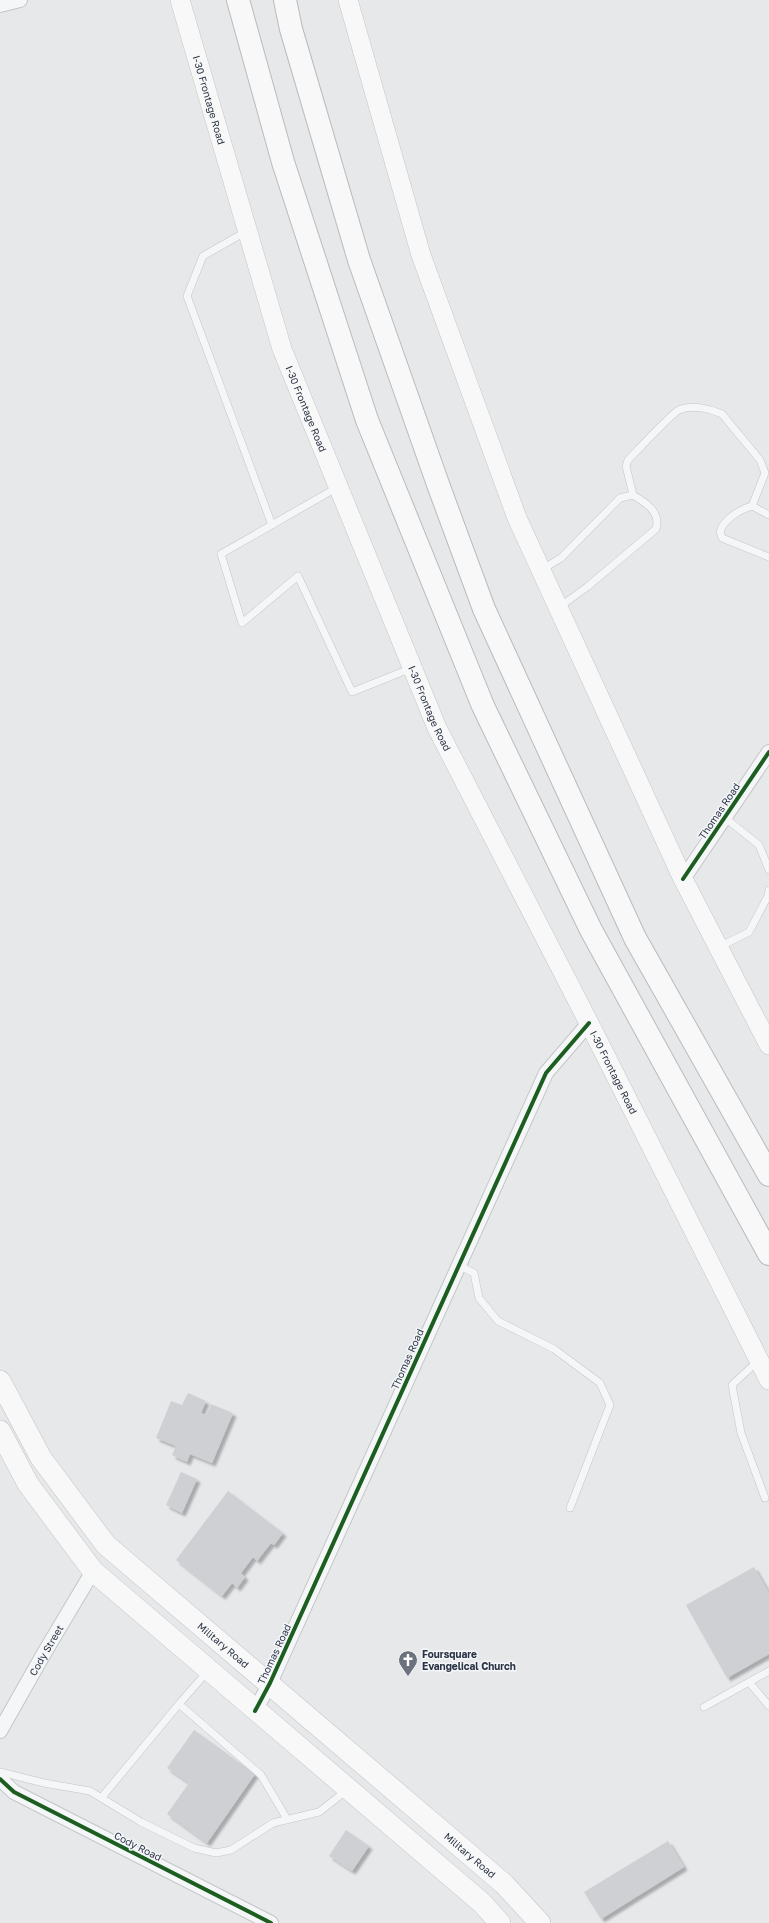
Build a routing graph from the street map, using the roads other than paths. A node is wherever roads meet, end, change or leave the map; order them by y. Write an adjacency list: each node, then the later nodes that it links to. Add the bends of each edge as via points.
1 (20, 0): 6 (street)
2 (180, 0): 7 (main road, I-30 Frontage Road)
3 (238, 0): 26 (highway, via 283,162 367,420 483,706 591,930)
4 (285, 0): 25 (highway, via 291,29 359,260 484,609 634,938)
5 (348, 0): 14 (main road, via 421,255 517,518)
6 (0, 5)
7 (247, 231): 8 (main road, I-30 Frontage Road, via 282,349); 12 (lane, via 203,256 186,296)
8 (338, 487): 12 (lane); 16 (main road, I-30 Frontage Road)
9 (633, 495): 10 (lane, via 626,466 628,460 679,410 693,408 722,414 760,460 765,473); 14 (lane, via 620,498 561,558); 15 (lane, via 655,513 658,522 656,529)
10 (752, 506): 11 (lane); 13 (lane, via 741,509 720,532 722,538)
11 (769, 515)
12 (272, 525): 16 (lane, via 221,554 242,623 298,576 352,692)
13 (769, 557)
14 (541, 570): 15 (main road)
15 (558, 608): 20 (main road)
16 (412, 668): 23 (main road, I-30 Frontage Road, via 437,728)
17 (769, 752): 18 (street, Thomas Road)
18 (724, 817): 19 (lane, via 759,845); 20 (street, Thomas Road)
19 (769, 870)
20 (682, 879): 22 (main road)
21 (769, 890): 22 (lane, via 749,932)
22 (719, 947): 24 (main road)
23 (589, 1023): 27 (street, Thomas Road, via 546,1073); 28 (main road, I-30 Frontage Road)
24 (767, 1034)
25 (769, 1175)
26 (769, 1254)
27 (458, 1265): 33 (lane, via 474,1273 479,1298 498,1321 554,1349 600,1383 610,1405); 38 (street, Thomas Road)
28 (759, 1360): 30 (main road, I-30 Frontage Road); 32 (lane, via 732,1385 741,1433)
29 (0, 1380): 38 (main road, Military Road, via 41,1458 106,1545)
30 (769, 1380)
31 (0, 1431): 34 (main road, via 28,1484)
32 (765, 1498)
33 (570, 1508)
34 (93, 1571): 35 (main road); 43 (street, Cody Street)
35 (209, 1670): 39 (lane); 42 (main road)
36 (769, 1671): 37 (lane)
37 (749, 1682): 40 (lane); 41 (lane)
38 (270, 1683): 42 (street, Thomas Road); 51 (main road, Military Road, via 504,1884)
39 (179, 1704): 47 (lane); 48 (lane, via 261,1775)
40 (769, 1706)
41 (704, 1707)
42 (255, 1711): 46 (main road)
43 (0, 1731)
44 (0, 1772): 47 (lane, via 90,1791)
45 (0, 1779): 49 (street, Cody Road, via 14,1792)
46 (348, 1790): 48 (lane, via 319,1812); 50 (main road, via 482,1903)
47 (102, 1797): 48 (lane, via 141,1822 194,1848 216,1853 231,1850 273,1823)
48 (287, 1819)
49 (271, 1923)
50 (500, 1923)
51 (540, 1923)

